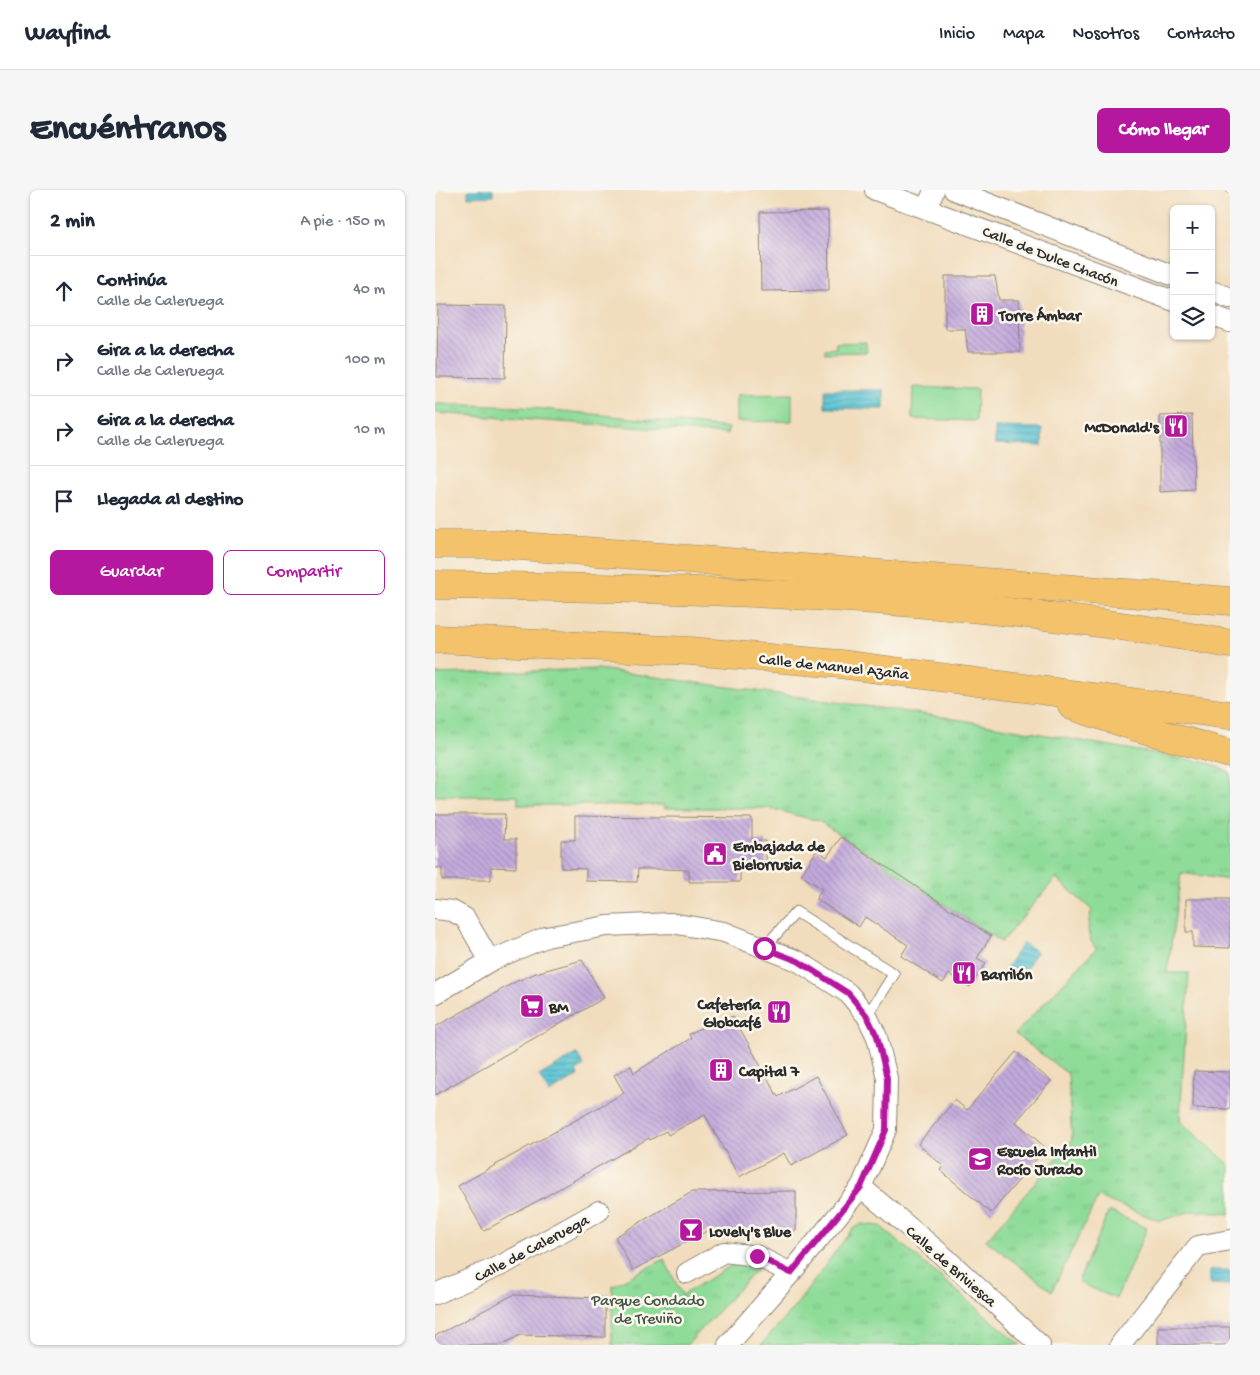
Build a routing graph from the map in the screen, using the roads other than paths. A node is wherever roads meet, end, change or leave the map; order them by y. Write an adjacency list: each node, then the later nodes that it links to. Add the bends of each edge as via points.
1 (875, 190): 4 (street, Calle de Dulce Chacón)
2 (934, 190): 4 (street)
3 (954, 190): 5 (street, Calle de Dulce Chacón)
4 (927, 209): 8 (street, Calle de Dulce Chacón)
5 (1170, 274)
6 (1215, 292): 7 (street)
7 (1230, 298)
8 (1170, 300)
9 (1215, 317): 10 (street)
10 (1230, 322)
11 (435, 546): 13 (highway, via 632,566 701,576); 14 (highway, via 503,545)
12 (435, 585): 13 (highway)
13 (759, 592): 16 (highway, via 888,600)
14 (1230, 601)
15 (1230, 617): 16 (highway, via 1114,609)
16 (1074, 618): 18 (highway)
17 (435, 639): 19 (highway, Calle de Manuel Azaña)
18 (1230, 644)
19 (567, 645): 20 (highway); 21 (highway, Calle de Manuel Azaña, via 691,651 840,664)
20 (435, 652)
21 (1024, 687): 22 (highway, Calle de Manuel Azaña); 23 (highway, via 1133,726)
22 (1230, 715)
23 (1230, 754)
24 (435, 910): 26 (street, via 452,910 465,918)
25 (764, 948): 26 (street, via 724,932 671,923 625,925 546,937); 28 (street, via 798,961 848,993); 28 (lane, via 796,912 894,974)
26 (490, 961): 27 (street)
27 (435, 994)
28 (867, 1016): 29 (street, via 877,1036 887,1078 886,1130)
29 (861, 1187): 33 (street); 36 (street, Calle de Briviesca, via 948,1260)
30 (599, 1211): 34 (street, Calle de Caleruega, via 504,1264)
31 (1230, 1240): 37 (street, via 1198,1246)
32 (687, 1273): 33 (street, via 725,1252 757,1256)
33 (791, 1273): 35 (street)
34 (435, 1294)
35 (728, 1345)
36 (1040, 1345)
37 (1120, 1345)

